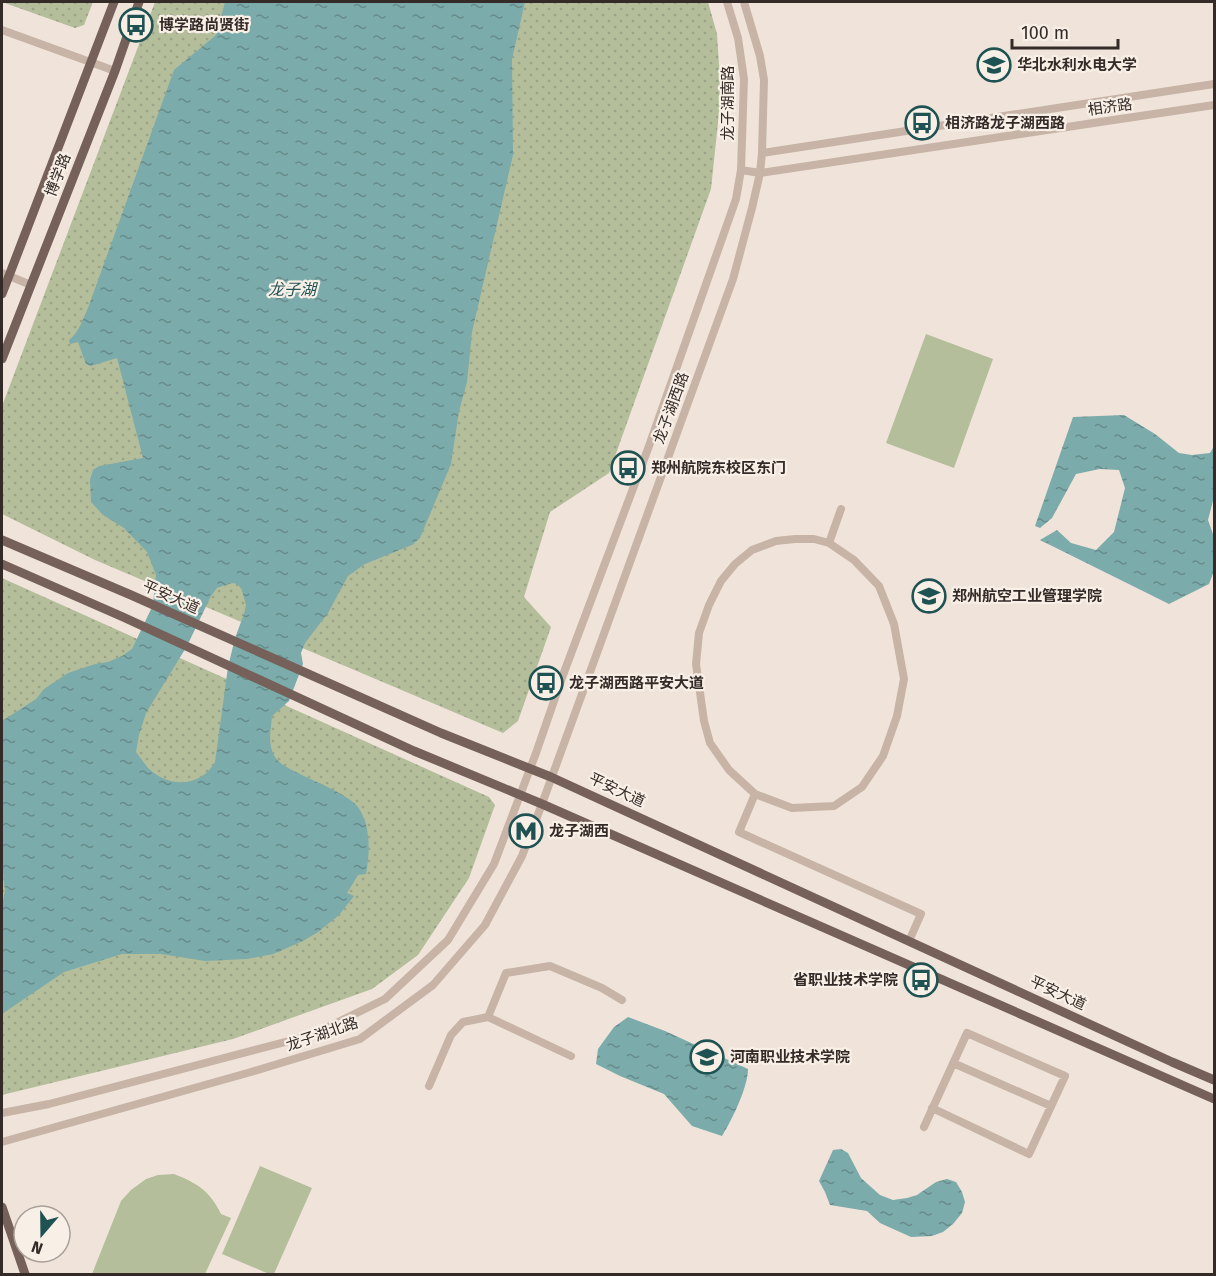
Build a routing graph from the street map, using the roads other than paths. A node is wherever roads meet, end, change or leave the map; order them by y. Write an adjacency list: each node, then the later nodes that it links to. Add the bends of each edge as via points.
1 (114, 2): 6 (main road, 博学路)
2 (139, 2): 7 (main road, 博学路)
3 (728, 2): 11 (street, 龙子湖南路, via 744,79)
4 (744, 2): 10 (street, via 764,80)
5 (2, 30): 6 (street)
6 (91, 62): 7 (street); 13 (main road, 博学路)
7 (115, 71): 14 (main road, 博学路)
8 (1215, 84): 10 (street, 相济路)
9 (1215, 105): 12 (street, 相济路)
10 (762, 153): 12 (street, 龙子湖西路)
11 (741, 170): 12 (street, 相济路); 21 (street, 龙子湖西路, via 736,199 650,446)
12 (760, 173): 22 (street, 龙子湖西路, via 733,279)
13 (5, 275): 14 (street); 15 (main road, 博学路)
14 (31, 285): 16 (main road, 博学路)
15 (2, 294)
16 (2, 359)
17 (841, 508): 19 (street)
18 (2, 540): 21 (main road, 平安大道, via 441,733)
19 (829, 543): 23 (street, via 785,540 752,550 721,581 699,633 696,664 710,743 729,770); 23 (street, via 854,560 879,586 894,624 904,679 897,716 883,756 862,787 834,806 792,808)
20 (2, 564): 24 (main road)
21 (530, 768): 22 (main road, 平安大道); 24 (street, 龙子湖西路)
22 (551, 777): 25 (street, 龙子湖西路); 26 (main road, 平安大道)
23 (755, 794): 26 (street, via 739,832 921,914)
24 (519, 795): 25 (main road); 36 (street, 龙子湖北路, via 494,864 448,940 385,999 312,1035)
25 (542, 804): 33 (main road); 38 (street, 龙子湖北路, via 522,856 485,925 433,985 360,1039)
26 (909, 941): 31 (main road, 平安大道)
27 (622, 1000): 28 (street, via 550,966 506,974)
28 (488, 1017): 29 (street); 32 (street, via 463,1022 451,1035)
29 (571, 1056)
30 (954, 1063): 34 (street); 34 (street, via 968,1033 1065,1076); 35 (street)
31 (1215, 1080)
32 (429, 1086)
33 (1215, 1099)
34 (1051, 1106): 35 (street, via 1029,1154)
35 (932, 1108): 37 (street)
36 (2, 1113)
37 (924, 1127)
38 (2, 1142)
39 (2, 1207): 40 (main road)
40 (25, 1275)

